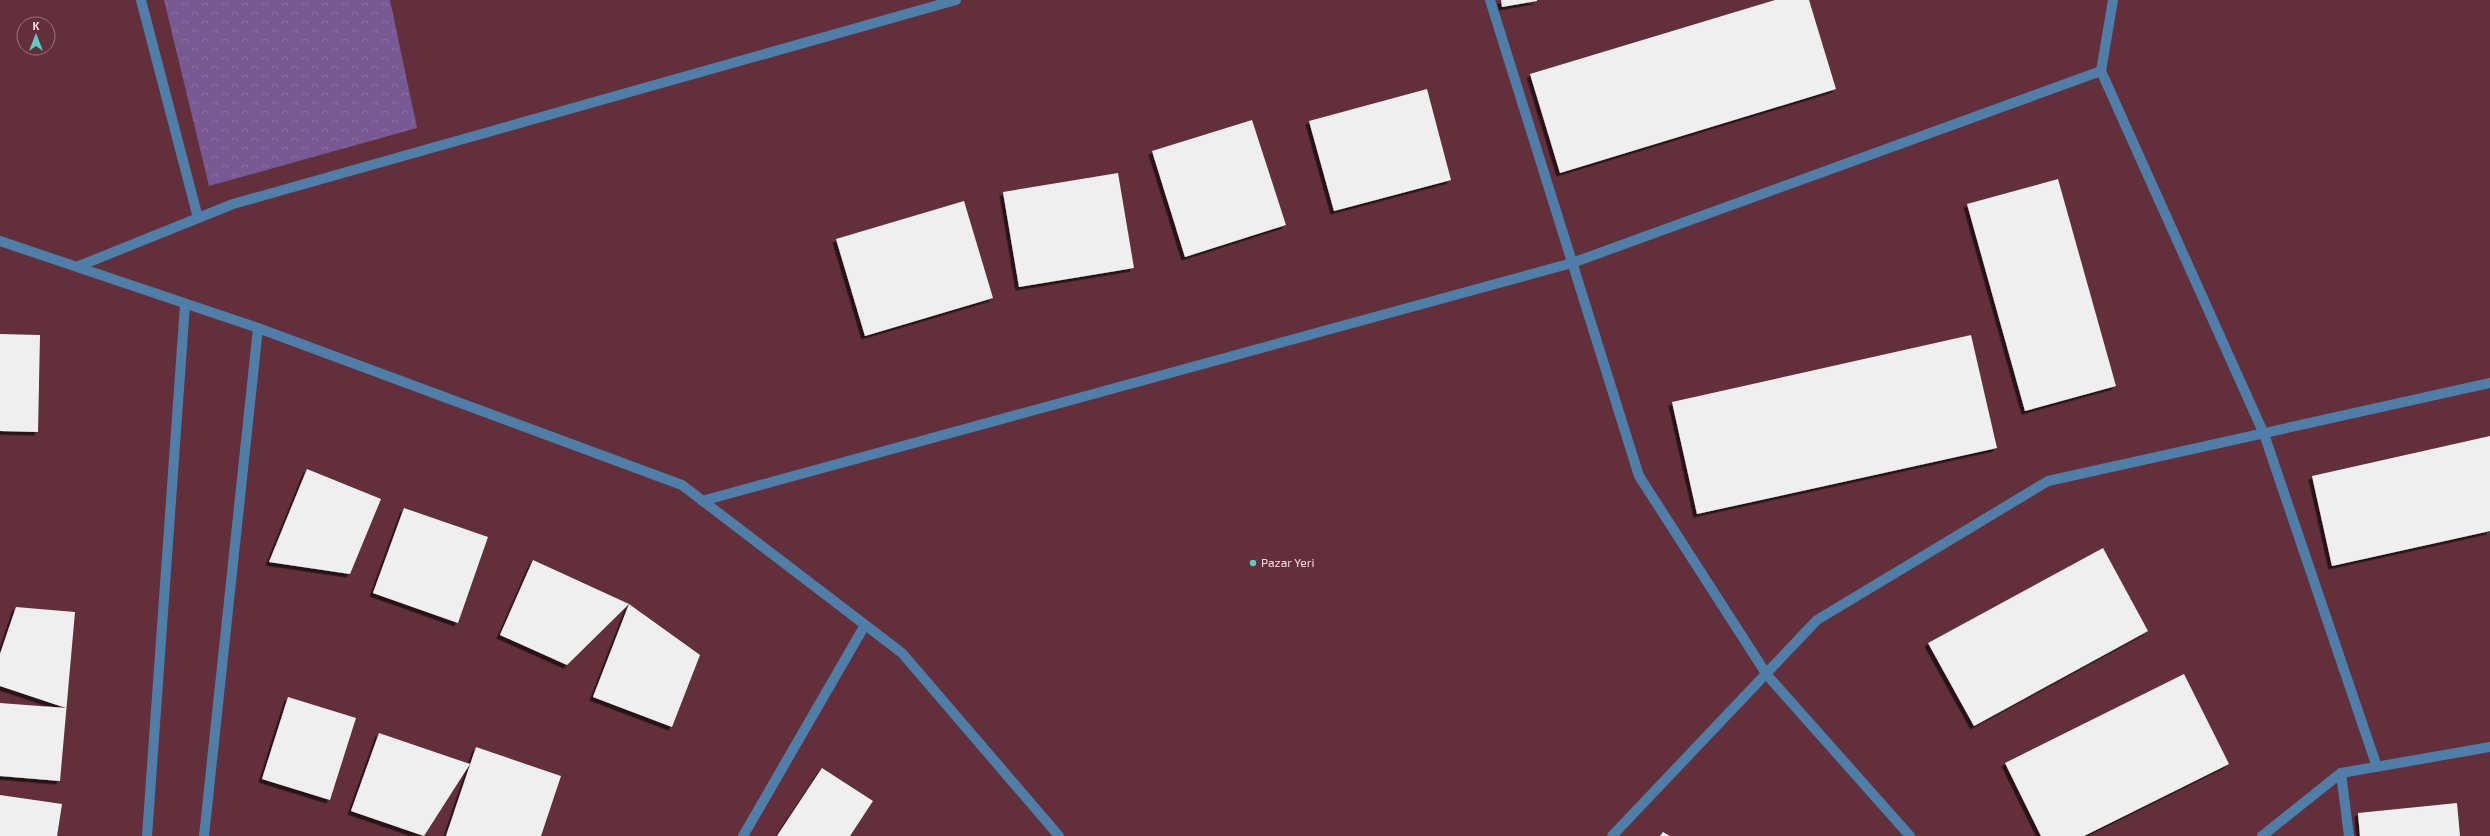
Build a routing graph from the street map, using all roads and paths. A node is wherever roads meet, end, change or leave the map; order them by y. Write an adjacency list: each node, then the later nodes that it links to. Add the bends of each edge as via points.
1 (141, 0): 6 (street)
2 (956, 0): 6 (street, via 233,204)
3 (1490, 0): 8 (street)
4 (2113, 0): 5 (street)
5 (2102, 71): 8 (street); 13 (street)
6 (198, 218): 9 (street)
7 (0, 241): 9 (street)
8 (1572, 263): 14 (street); 16 (street, via 1639,476)
9 (79, 266): 10 (street)
10 (185, 305): 11 (street); 20 (street)
11 (258, 328): 14 (street, via 682,485); 21 (street)
12 (2490, 383): 13 (street)
13 (2264, 434): 16 (street, via 2048,481 1817,620); 18 (street)
14 (702, 500): 15 (street)
15 (865, 625): 22 (street); 23 (street, via 902,653)
16 (1768, 675): 24 (street); 25 (street)
17 (2490, 747): 18 (street)
18 (2377, 767): 19 (street)
19 (2341, 773): 26 (street); 27 (street)
20 (147, 836)
21 (204, 836)
22 (743, 836)
23 (1059, 836)
24 (1612, 836)
25 (1910, 836)
26 (2262, 836)
27 (2349, 836)

